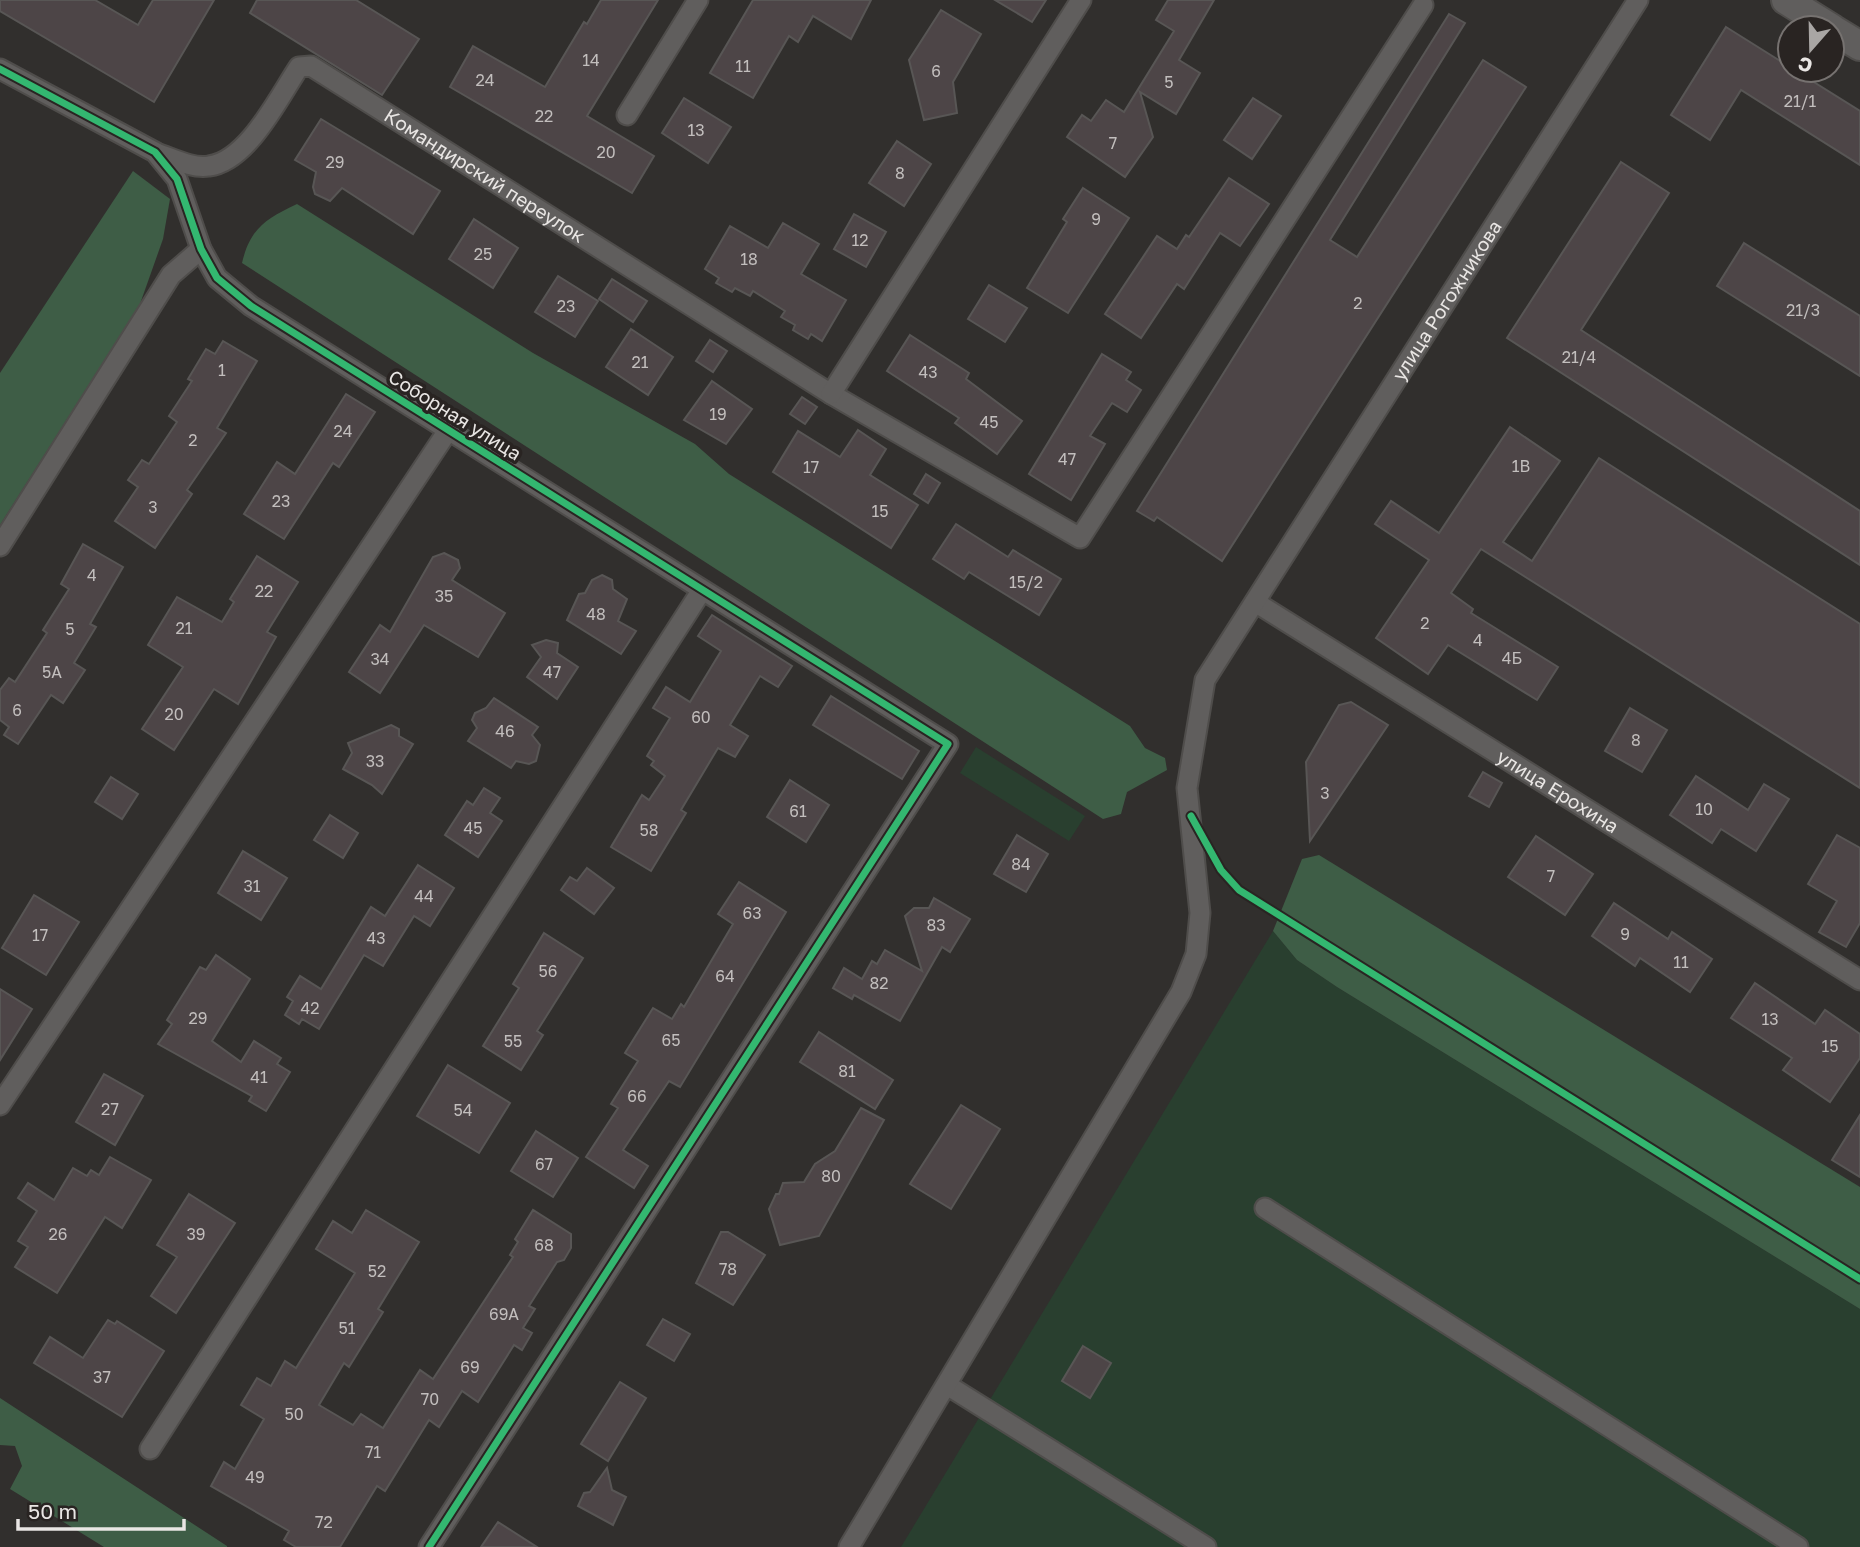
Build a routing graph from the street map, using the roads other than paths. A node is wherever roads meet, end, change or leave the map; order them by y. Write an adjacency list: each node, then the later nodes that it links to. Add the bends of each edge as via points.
1 (698, 0): 8 (street)
2 (1081, 0): 11 (street)
3 (1638, 0): 15 (street, улица Рогожникова)
4 (1786, 0): 6 (main road)
5 (1423, 5): 11 (street, Командирский переулок, via 1080,538)
6 (1808, 14)
7 (0, 69): 9 (street, Соборная улица)
8 (627, 115)
9 (155, 152): 10 (street, Соборная улица, via 177,179); 11 (street, Командирский переулок, via 192,165 222,163 251,139 299,66 312,66)
10 (201, 249): 12 (street, Соборная улица, via 217,278 251,306); 13 (street, via 171,275)
11 (831, 394)
12 (449, 429): 14 (street, Соборная улица); 17 (street)
13 (0, 546)
14 (702, 590): 20 (street); 21 (street, Соборная улица, via 948,744)
15 (1255, 602): 16 (street, улица Ерохина); 19 (street, улица Рогожникова, via 1205,680 1187,788 1200,913 1191,967 1181,992)
16 (1860, 980)
17 (0, 1105)
18 (1265, 1209): 24 (street)
19 (947, 1385): 22 (street, улица Рогожникова); 23 (street)
20 (150, 1449)
21 (429, 1547)
22 (849, 1547)
23 (1206, 1547)
24 (1798, 1547)

